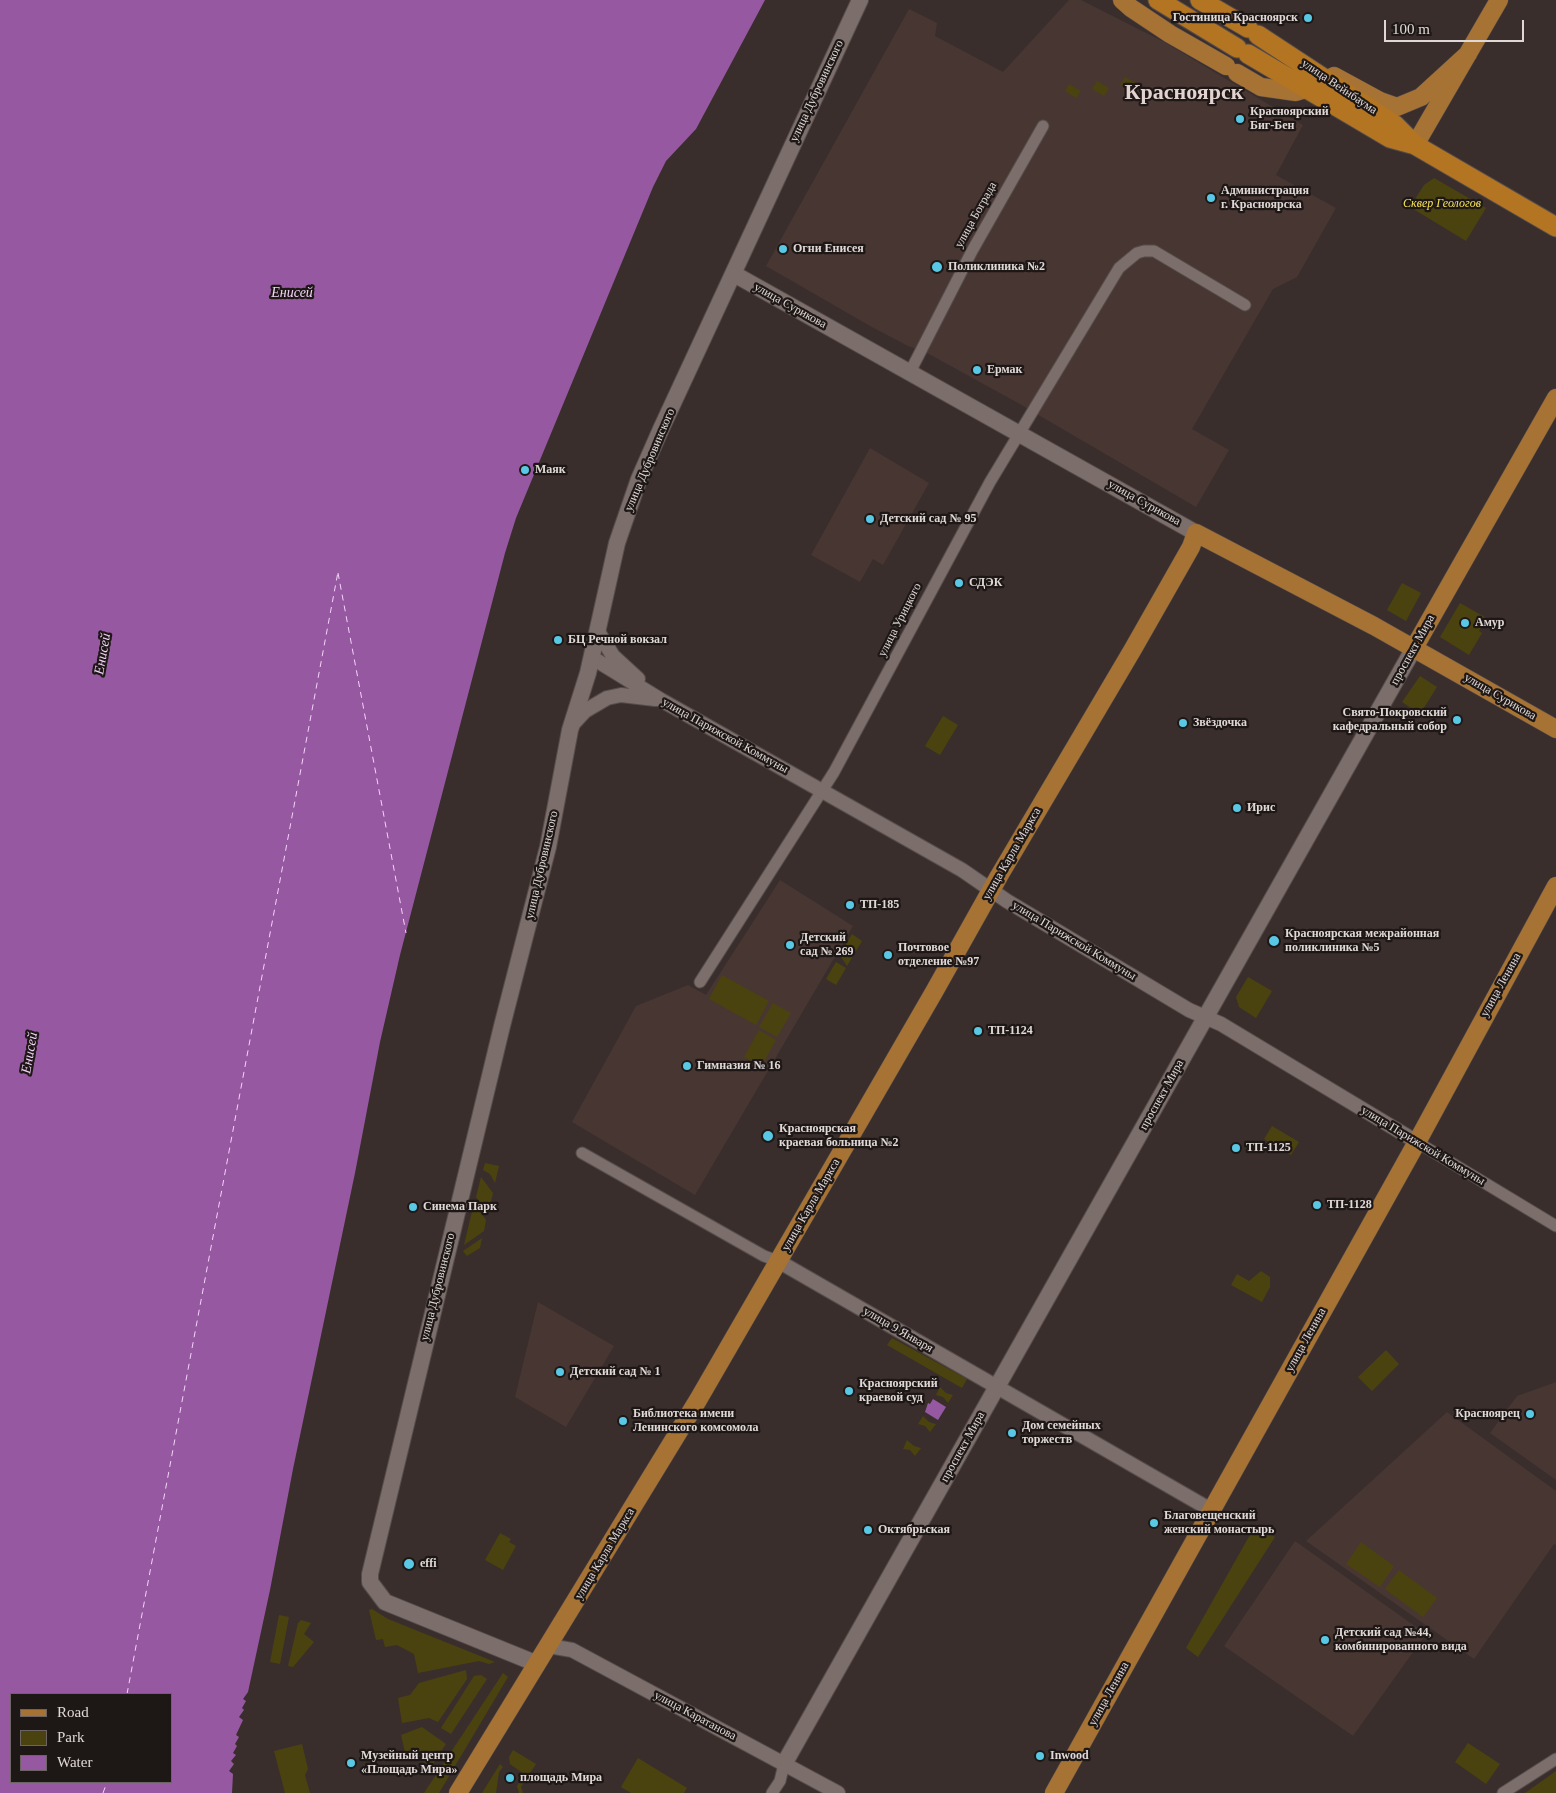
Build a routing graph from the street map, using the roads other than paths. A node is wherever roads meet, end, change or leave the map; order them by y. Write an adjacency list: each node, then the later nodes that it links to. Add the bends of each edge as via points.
1 (860, 0): 12 (main road, улица Дубровинского)
2 (1122, 0): 8 (main road, via 1170,34 1261,87 1296,92)
3 (1158, 0): 8 (highway, улица Вейнбаума)
4 (1200, 0): 6 (highway, улица Вейнбаума)
5 (1499, 0): 7 (main road)
6 (1286, 52): 7 (main road, via 1380,101 1398,107 1421,97); 10 (highway, улица Вейнбаума, via 1395,125)
7 (1468, 54): 10 (main road)
8 (1309, 88): 10 (highway, улица Вейнбаума, via 1390,138)
9 (1042, 126): 14 (street, улица Бограда, via 972,251)
10 (1415, 145): 11 (highway, улица Вейнбаума)
11 (1556, 227)
12 (734, 274): 14 (main road, улица Сурикова); 18 (main road, улица Дубровинского, via 639,479 617,544)
13 (1246, 305): 16 (street, улица Урицкого, via 1154,251 1137,253 1119,268)
14 (910, 372): 16 (main road, улица Сурикова)
15 (1556, 398): 19 (main road, проспект Мира)
16 (1018, 432): 17 (main road, улица Сурикова); 24 (street, улица Урицкого)
17 (1196, 533): 19 (main road, улица Сурикова); 26 (main road, улица Карла Маркса, via 1192,548)
18 (597, 630): 20 (main road, улица Дубровинского); 21 (street, via 614,656)
19 (1414, 648): 23 (main road, улица Сурикова); 28 (main road, проспект Мира)
20 (591, 658): 21 (street, улица Парижской Коммуны); 22 (main road, улица Дубровинского)
21 (661, 700): 22 (street, via 622,695 607,698 585,711); 24 (street, улица Парижской Коммуны)
22 (572, 726): 36 (main road, улица Дубровинского, via 548,847 370,1574 370,1582 385,1602)
23 (1556, 729)
24 (822, 791): 26 (street, улица Парижской Коммуны, via 962,870); 27 (street, улица Урицкого)
25 (1556, 886): 29 (main road, улица Ленина)
26 (991, 890): 28 (street, улица Парижской Коммуны); 32 (main road, улица Карла Маркса)
27 (700, 982)
28 (1205, 1018): 29 (street, улица Парижской Коммуны, via 1221,1024); 33 (main road, проспект Мира)
29 (1417, 1142): 31 (street, улица Парижской Коммуны); 34 (main road, улица Ленина)
30 (582, 1153): 32 (street, улица 9 Января)
31 (1556, 1226)
32 (778, 1261): 33 (street, улица 9 Января); 35 (main road, улица Карла Маркса)
33 (997, 1387): 34 (street, улица 9 Января); 38 (main road, проспект Мира)
34 (1211, 1510): 39 (main road, улица Ленина)
35 (549, 1646): 36 (main road, улица Карла Маркса); 38 (street, улица Каратанова, via 572,1650)
36 (535, 1663): 40 (main road, улица Карла Маркса)
37 (1556, 1759): 43 (street)
38 (784, 1764): 41 (street, проспект Мира, via 780,1781); 42 (street, улица Каратанова)
39 (1052, 1791)
40 (458, 1793)
41 (772, 1793)
42 (838, 1793)
43 (1503, 1793)

